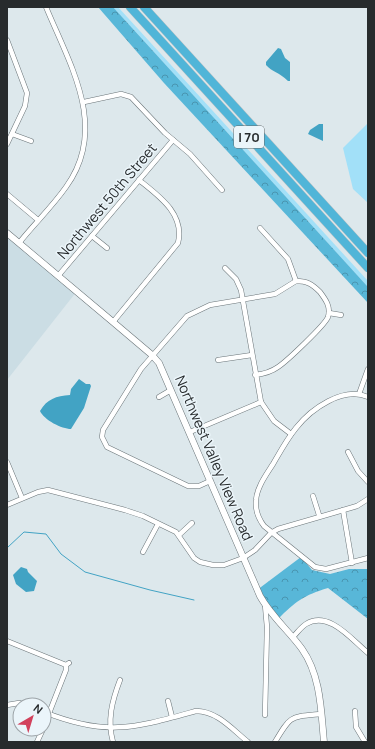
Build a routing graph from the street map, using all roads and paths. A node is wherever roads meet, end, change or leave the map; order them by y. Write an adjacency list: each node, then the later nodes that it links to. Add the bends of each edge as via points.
1 (46, 7): 5 (street)
2 (130, 7): 21 (highway, I 70)
3 (144, 7): 19 (highway, I 70)
4 (7, 40): 6 (street, via 27,93 25,106)
5 (84, 102): 7 (street, via 114,94 126,95 135,100); 13 (street, via 86,131 78,165 66,187)
6 (12, 134): 8 (street); 9 (street)
7 (173, 140): 10 (street, Northwest 50th Street); 11 (street, via 190,154)
8 (31, 141)
9 (7, 144)
10 (139, 180): 16 (street, Northwest 50th Street); 27 (street, via 157,195 177,219 180,235 178,243)
11 (222, 190)
12 (7, 194): 13 (street)
13 (38, 220): 17 (street)
14 (260, 228): 23 (street, via 288,259)
15 (7, 233): 17 (street, Northwest Valley View Road)
16 (92, 236): 18 (street); 22 (street, Northwest 50th Street)
17 (19, 243): 22 (street, Northwest Valley View Road)
18 (107, 248)
19 (368, 253)
20 (225, 268): 24 (street, via 239,284)
21 (368, 268)
22 (58, 276): 27 (street, Northwest Valley View Road)
23 (296, 281): 24 (street, via 276,294); 25 (street, via 314,286 326,300)
24 (243, 299): 28 (street, via 210,305 193,312 180,322); 29 (street)
25 (329, 313): 26 (street); 32 (street, via 325,323 279,367 265,374)
26 (341, 315)
27 (113, 322): 28 (street, Northwest Valley View Road)
28 (152, 355): 33 (street, Northwest Valley View Road); 42 (street, via 140,369 106,424 103,443 188,486 199,486)
29 (252, 355): 30 (street); 32 (street)
30 (218, 360)
31 (368, 369): 34 (street)
32 (255, 375): 37 (street)
33 (172, 390): 35 (street); 38 (street, Northwest Valley View Road)
34 (359, 394): 36 (street); 39 (street, via 350,394 327,402 309,414)
35 (158, 397)
36 (368, 397)
37 (261, 402): 38 (street); 39 (street, via 274,421)
38 (190, 432): 42 (street, Northwest Valley View Road)
39 (291, 434): 52 (street, via 257,494 256,510 259,520)
40 (348, 452): 43 (street, via 358,471)
41 (7, 462): 45 (street)
42 (210, 481): 55 (street, Northwest Valley View Road)
43 (368, 482)
44 (313, 496): 49 (street)
45 (22, 498): 47 (street); 51 (street, via 38,492 53,491 130,512)
46 (368, 499): 48 (street)
47 (7, 505)
48 (343, 510): 49 (street); 57 (street)
49 (319, 516): 52 (street)
50 (192, 523): 53 (street)
51 (158, 524): 53 (street); 54 (street)
52 (271, 533): 55 (street, via 255,550); 57 (street, via 315,567 326,569)
53 (179, 535): 55 (street, via 189,553 200,562 224,565)
54 (143, 552)
55 (243, 558): 58 (street, Northwest Valley View Road)
56 (368, 558): 57 (street)
57 (352, 563)
58 (265, 605): 59 (street, Northwest Valley View Road); 68 (street)
59 (293, 637): 61 (street, via 308,623 325,621 334,625); 66 (street, Northwest Valley View Road, via 315,674)
60 (7, 641): 64 (street, via 68,664)
61 (368, 653)
62 (120, 680): 70 (street, via 112,701)
63 (168, 701): 69 (street)
64 (52, 706)
65 (355, 711): 75 (street, via 356,728)
66 (321, 714): 73 (street, via 289,720); 74 (street, Northwest Valley View Road)
67 (52, 715): 70 (street, via 83,725)
68 (265, 715)
69 (172, 717): 70 (street, via 143,725); 72 (street, via 196,711 207,712)
70 (110, 728): 71 (street)
71 (113, 742)
72 (248, 742)
73 (275, 742)
74 (324, 742)
75 (365, 742)

